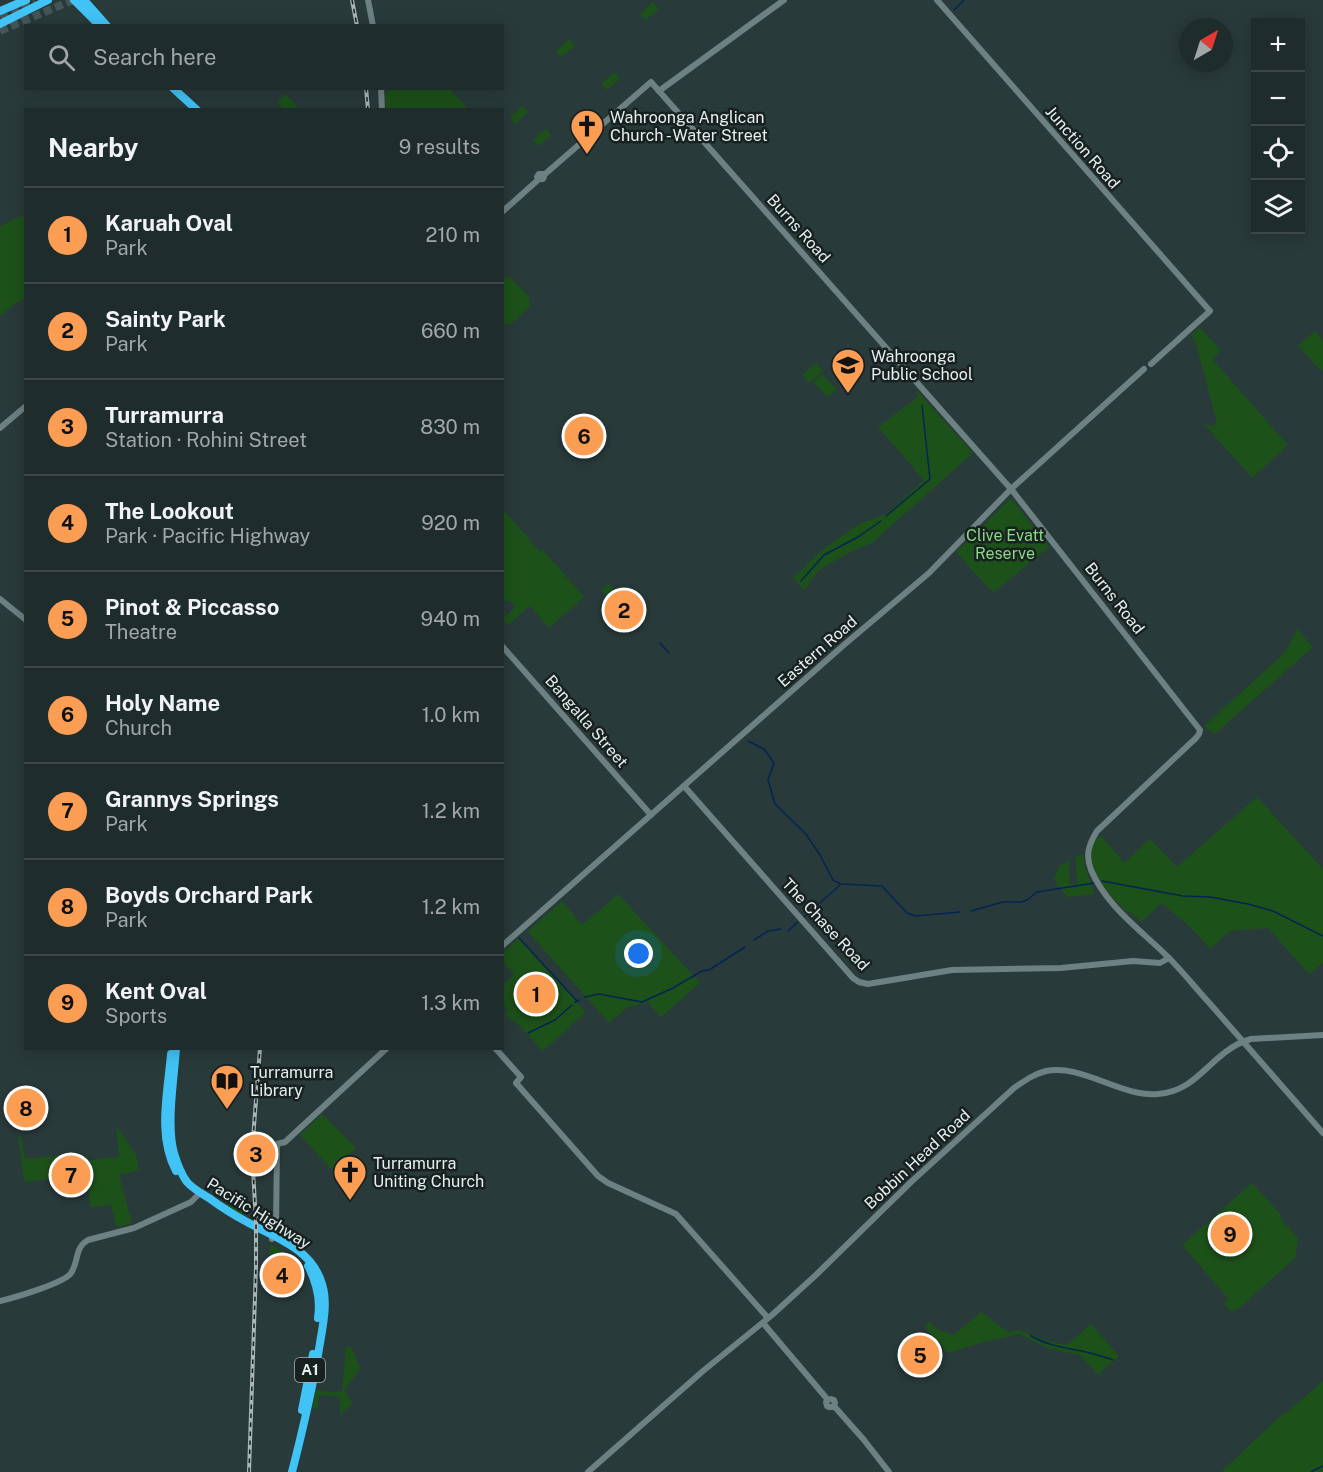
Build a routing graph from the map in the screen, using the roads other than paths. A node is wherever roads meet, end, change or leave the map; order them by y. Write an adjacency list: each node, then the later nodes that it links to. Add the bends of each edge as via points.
1 (26, 0): 8 (highway)
2 (48, 0): 9 (highway)
3 (74, 0): 10 (highway)
4 (86, 0): 11 (highway)
5 (368, 0): 12 (main road)
6 (784, 0): 16 (main road)
7 (937, 0): 21 (main road, Junction Road, via 1210,311)
8 (0, 11)
9 (0, 24)
10 (98, 24)
11 (105, 24)
12 (373, 24)
13 (175, 90): 17 (highway)
14 (183, 90): 18 (highway)
15 (381, 90): 19 (main road)
16 (659, 91): 20 (main road, Burns Road, via 651,82); 24 (main road, Burns Road)
17 (195, 108)
18 (201, 108)
19 (382, 108)
20 (504, 210)
21 (1151, 364): 24 (main road, Eastern Road, via 1144,363 1144,369)
22 (24, 408): 23 (main road)
23 (0, 428)
24 (1011, 489): 28 (main road, Eastern Road, via 929,573); 31 (main road, Burns Road, via 1199,727 1196,738 1097,831 1088,854 1092,871 1114,906)
25 (0, 599): 26 (main road)
26 (24, 618)
27 (504, 648): 29 (main road, Bangalla Street)
28 (684, 786): 29 (main road, Eastern Road); 31 (main road, The Chase Road, via 860,982 868,984 952,970 1160,963)
29 (651, 815): 30 (main road, Eastern Road)
30 (504, 944)
31 (1168, 958): 34 (main road, Burns Road)
32 (1323, 1035): 33 (main road, Bobbin Head Road)
33 (1263, 1038): 34 (main road, Bobbin Head Road); 39 (main road)
34 (1243, 1042): 39 (main road, Burns Road); 44 (main road, Bobbin Head Road, via 1191,1082 1164,1093 1134,1092 1063,1071 1045,1072 1024,1081)
35 (171, 1050): 41 (highway, Pacific Highway / A1, via 166,1142 178,1175 185,1186)
36 (176, 1050): 41 (highway, Pacific Highway / A1, via 172,1144 181,1173)
37 (385, 1050): 42 (main road, via 284,1143 277,1144 276,1229)
38 (497, 1050): 44 (main road, via 521,1077 516,1083 598,1176 676,1214)
39 (1255, 1055): 40 (main road, Burns Road)
40 (1323, 1133)
41 (198, 1194): 42 (highway, Pacific Highway / A1); 43 (main road, via 187,1204 134,1228 87,1240 80,1246 68,1277)
42 (269, 1236): 45 (highway, Pacific Highway / A1, via 304,1261 319,1296 306,1396); 46 (highway, Pacific Highway / A1, via 307,1258 319,1275 324,1297 311,1396)
43 (0, 1301)
44 (766, 1320): 47 (main road, Bobbin Head Road); 48 (main road)
45 (286, 1472)
46 (292, 1472)
47 (588, 1472)
48 (889, 1472)

